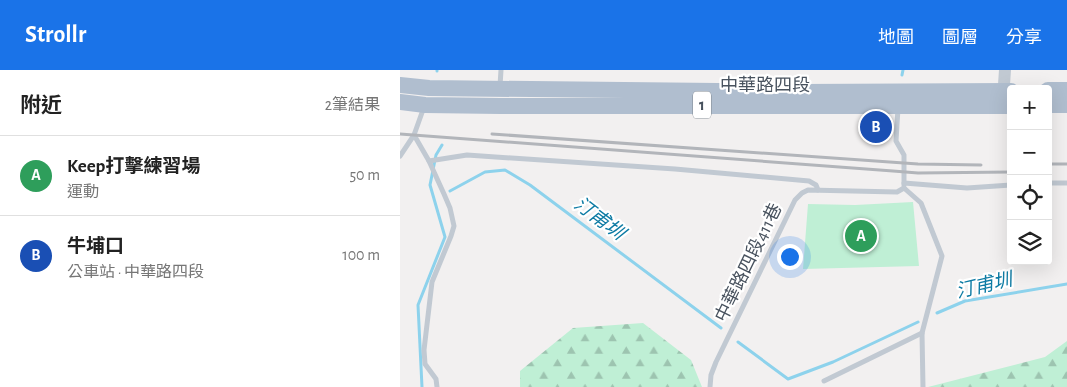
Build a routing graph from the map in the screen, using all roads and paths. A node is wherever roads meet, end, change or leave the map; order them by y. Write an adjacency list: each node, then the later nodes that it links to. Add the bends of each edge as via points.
1 (501, 70): 5 (lane)
2 (1005, 70): 9 (street)
3 (400, 85): 4 (main road, 中華路四段 / 1)
4 (429, 88): 5 (main road, 中華路四段 / 1); 11 (lane)
5 (499, 88): 8 (main road, 中華路四段 / 1); 14 (lane)
6 (1052, 90): 7 (main road)
7 (1067, 90)
8 (898, 99): 9 (main road, 中華路四段 / 1); 14 (main road, 中華路四段 / 1, via 733,105); 21 (lane, via 896,140 904,155)
9 (1007, 99)
10 (400, 102): 11 (main road, 中華路四段 / 1)
11 (425, 105): 14 (main road, 中華路四段 / 1); 15 (lane)
12 (1052, 105): 13 (main road)
13 (1067, 105)
14 (500, 106)
15 (414, 135): 16 (lane); 17 (lane)
16 (400, 156)
17 (429, 161): 22 (lane, via 467,155 675,169 809,182); 25 (lane, via 450,208 454,226 432,282 424,350 425,364 436,379)
18 (1052, 183): 19 (lane)
19 (1067, 183)
20 (1007, 185): 21 (lane, 中華路四段411巷)
21 (904, 186): 22 (lane, 中華路四段411巷, via 897,192); 23 (lane, via 921,204 942,256)
22 (818, 190): 26 (lane, 中華路四段411巷, via 808,190 796,200 716,362)
23 (922, 333): 24 (lane); 27 (lane)
24 (824, 382)
25 (437, 387)
26 (710, 387)
27 (923, 387)

